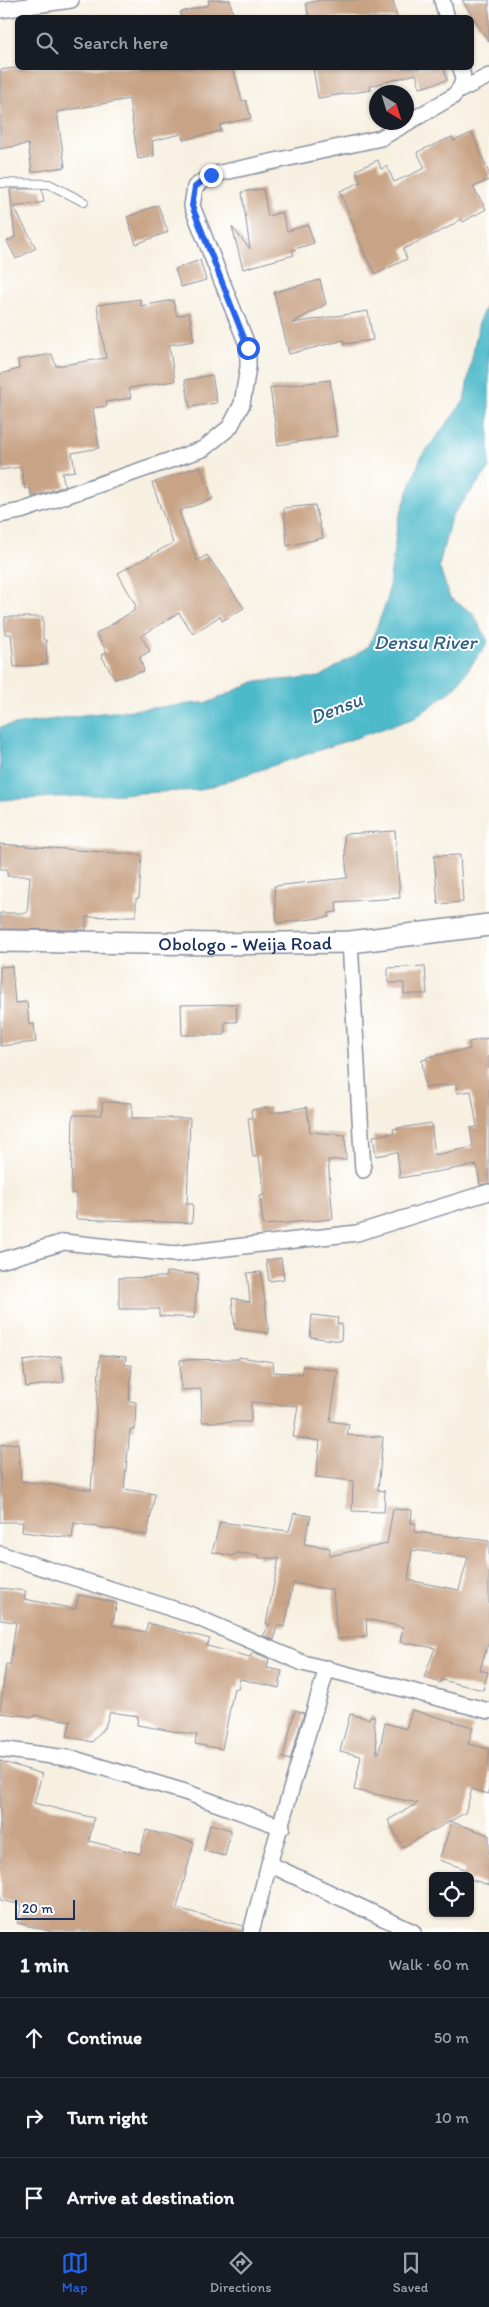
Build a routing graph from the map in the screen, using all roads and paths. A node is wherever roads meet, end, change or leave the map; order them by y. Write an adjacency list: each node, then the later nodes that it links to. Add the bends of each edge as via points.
1 (71, 0): 3 (street)
2 (442, 0): 4 (street)
3 (0, 10)
4 (446, 15)
5 (462, 70): 7 (street, via 464,76)
6 (489, 76): 7 (street)
7 (460, 90): 10 (street, via 381,138 211,175 195,187 192,206 248,348 242,404 230,427 203,449 21,511)
8 (0, 183): 9 (lane, via 49,184)
9 (84, 202)
10 (0, 515)
11 (489, 925): 13 (street, Obologo - Weija Road)
12 (0, 941): 13 (street, Obologo - Weija Road)
13 (350, 942): 14 (street)
14 (363, 1170)
15 (489, 1192): 16 (street, via 357,1233 174,1254 64,1242)
16 (0, 1260)
17 (0, 1554): 18 (street, via 189,1614 303,1663)
18 (327, 1668): 19 (street); 21 (street)
19 (489, 1711)
20 (0, 1748): 21 (street, via 74,1759 185,1792)
21 (282, 1827): 22 (street)
22 (269, 1864): 23 (street); 24 (street)
23 (252, 1932)
24 (412, 1932)

